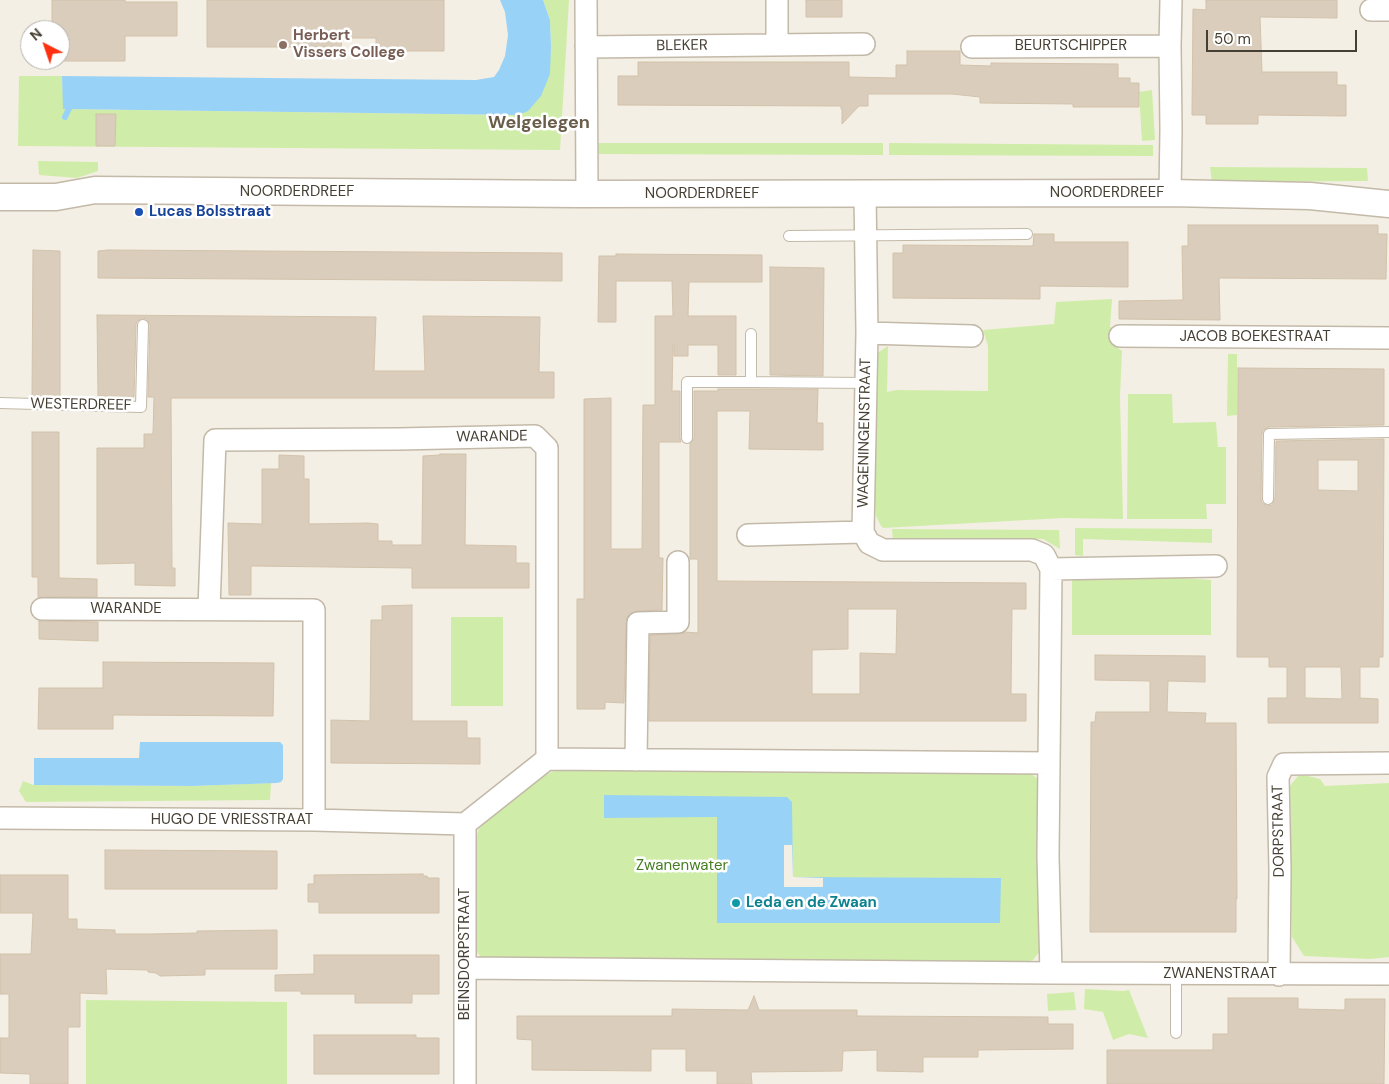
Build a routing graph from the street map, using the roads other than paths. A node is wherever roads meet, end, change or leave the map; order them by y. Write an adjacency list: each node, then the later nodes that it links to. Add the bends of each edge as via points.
1 (586, 0): 8 (street)
2 (777, 0): 5 (street)
3 (1171, 0): 7 (street)
4 (864, 44): 5 (street, BLEKER)
5 (778, 45): 8 (street, BLEKER)
6 (972, 46): 7 (street, BEURTSCHIPPER)
7 (1170, 46): 13 (street)
8 (586, 47): 14 (street)
9 (0, 180): 11 (street, NOORDERDREEF, via 54,181)
10 (1389, 188): 15 (street, NOORDERDREEF)
11 (95, 190): 14 (street, NOORDERDREEF); 16 (street, NOORDERDREEF, via 56,197)
12 (865, 193): 13 (street, NOORDERDREEF); 14 (street, NOORDERDREEF); 19 (street, WAGENINGENSTRAAT)
13 (1170, 193): 15 (street, NOORDERDREEF)
14 (587, 194)
15 (1310, 196): 17 (street, NOORDERDREEF)
16 (0, 197)
17 (1389, 204)
18 (1028, 234): 19 (lane)
19 (865, 235): 20 (lane); 23 (street, WAGENINGENSTRAAT)
20 (789, 236)
21 (142, 325): 29 (lane, WESTERDREEF, via 141,406)
22 (751, 334): 27 (lane)
23 (867, 334): 24 (street); 28 (street, WAGENINGENSTRAAT)
24 (972, 336)
25 (1120, 336): 26 (street, JACOB BOEKESTRAAT)
26 (1389, 338)
27 (751, 382): 28 (lane); 31 (lane, via 687,382)
28 (866, 382): 33 (street, WAGENINGENSTRAAT)
29 (0, 403)
30 (1389, 432): 32 (lane, via 1269,434)
31 (687, 438)
32 (1268, 499)
33 (863, 532): 34 (street); 37 (street, via 869,543 883,550 1032,550 1044,556)
34 (748, 534)
35 (678, 562): 41 (street, via 678,622 638,623)
36 (1216, 566): 37 (street)
37 (1051, 568): 42 (street)
38 (42, 609): 39 (street, WARANDE)
39 (209, 609): 40 (street, WARANDE, via 215,440 536,436 546,448); 45 (street, WARANDE, via 314,610)
40 (547, 759): 41 (street); 46 (street)
41 (636, 760): 42 (street)
42 (1049, 763): 48 (street)
43 (1389, 763): 50 (street, DORPSTRAAT, via 1284,764 1278,777)
44 (0, 818): 45 (street, HUGO DE VRIESSTRAAT)
45 (314, 820): 46 (street, HUGO DE VRIESSTRAAT)
46 (465, 824): 47 (street, BEINSDORPSTRAAT)
47 (465, 968): 48 (street); 53 (street, BEINSDORPSTRAAT)
48 (1051, 973): 49 (street, ZWANENSTRAAT)
49 (1176, 974): 50 (street, ZWANENSTRAAT); 52 (lane)
50 (1279, 974): 51 (street, ZWANENSTRAAT)
51 (1389, 974)
52 (1176, 1033)
53 (465, 1084)

